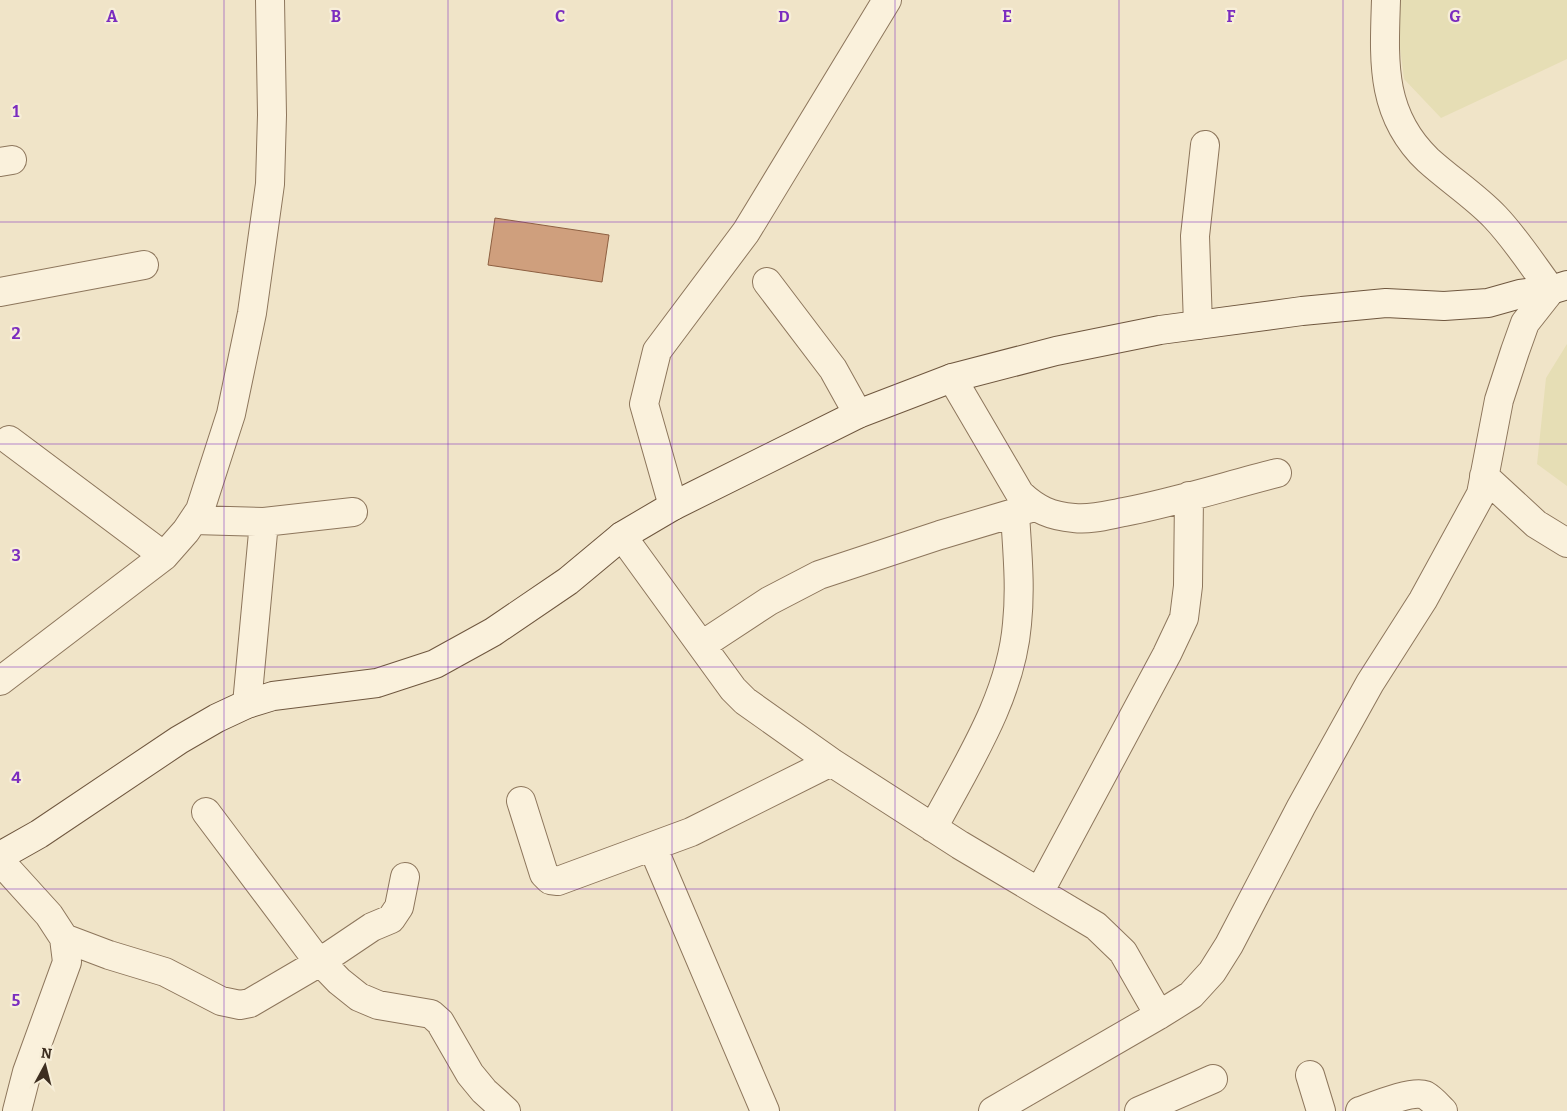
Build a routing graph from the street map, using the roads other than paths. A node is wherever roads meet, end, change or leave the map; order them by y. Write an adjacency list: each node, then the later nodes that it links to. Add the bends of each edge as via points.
1 (270, 0): 19 (street, via 271,165 261,256 231,414 210,482)
2 (886, 0): 16 (street, via 746,232 658,350 644,404)
3 (1386, 0): 7 (street, via 1385,77 1392,108 1408,137 1428,160 1496,217)
4 (1205, 145): 9 (street, via 1195,236)
5 (144, 265): 8 (street)
6 (767, 282): 11 (street, via 833,369)
7 (1559, 288): 9 (street, via 1488,303 1444,306 1386,303); 14 (street, via 1525,324 1499,400)
8 (0, 292)
9 (1198, 325): 10 (street, via 1056,351)
10 (952, 378): 11 (street); 17 (street, via 1020,494)
11 (858, 414): 16 (street)
12 (9, 440): 23 (street)
13 (1277, 473): 15 (street)
14 (1484, 476): 22 (street, via 1536,524); 38 (street, via 1481,494 1473,510 1423,600 1366,691 1229,945 1212,972 1191,995)
15 (1190, 496): 17 (street, via 1101,517 1076,519); 35 (street, via 1184,618)
16 (673, 506): 21 (street)
17 (1024, 510): 24 (street, via 819,575 769,601); 30 (street, via 1017,626 1010,660 996,707)
18 (353, 512): 20 (street)
19 (194, 520): 20 (street); 23 (street)
20 (264, 522): 26 (street)
21 (622, 536): 24 (street); 26 (street, via 568,581 493,632 435,664 377,683 273,696)
22 (1567, 543)
23 (164, 556): 25 (street)
24 (702, 645): 27 (street, via 745,702)
25 (0, 681)
26 (247, 704): 32 (street, via 179,740 39,834)
27 (832, 762): 30 (street); 31 (street, via 745,807)
28 (521, 801): 31 (street, via 544,874 550,880 558,882)
29 (206, 812): 37 (street)
30 (933, 828): 35 (street)
31 (653, 848): 43 (street)
32 (0, 856)
33 (0, 861): 36 (street, via 49,915)
34 (405, 877): 37 (street, via 399,907 391,919 372,927)
35 (1040, 891): 38 (street, via 1096,926 1123,952)
36 (64, 938): 37 (street, via 165,972 221,1001 240,1005 250,1003); 41 (street, via 67,962 27,1072)
37 (320, 962): 42 (street, via 359,998 378,1005 430,1014 440,1022 470,1074)
38 (1159, 1016): 44 (street)
39 (1310, 1075): 46 (street)
40 (1214, 1079): 45 (street)
41 (17, 1111)
42 (506, 1111)
43 (765, 1111)
44 (994, 1111)
45 (1139, 1111)
46 (1321, 1111)
47 (1360, 1111): 48 (street, via 1423,1094)
48 (1442, 1111)

